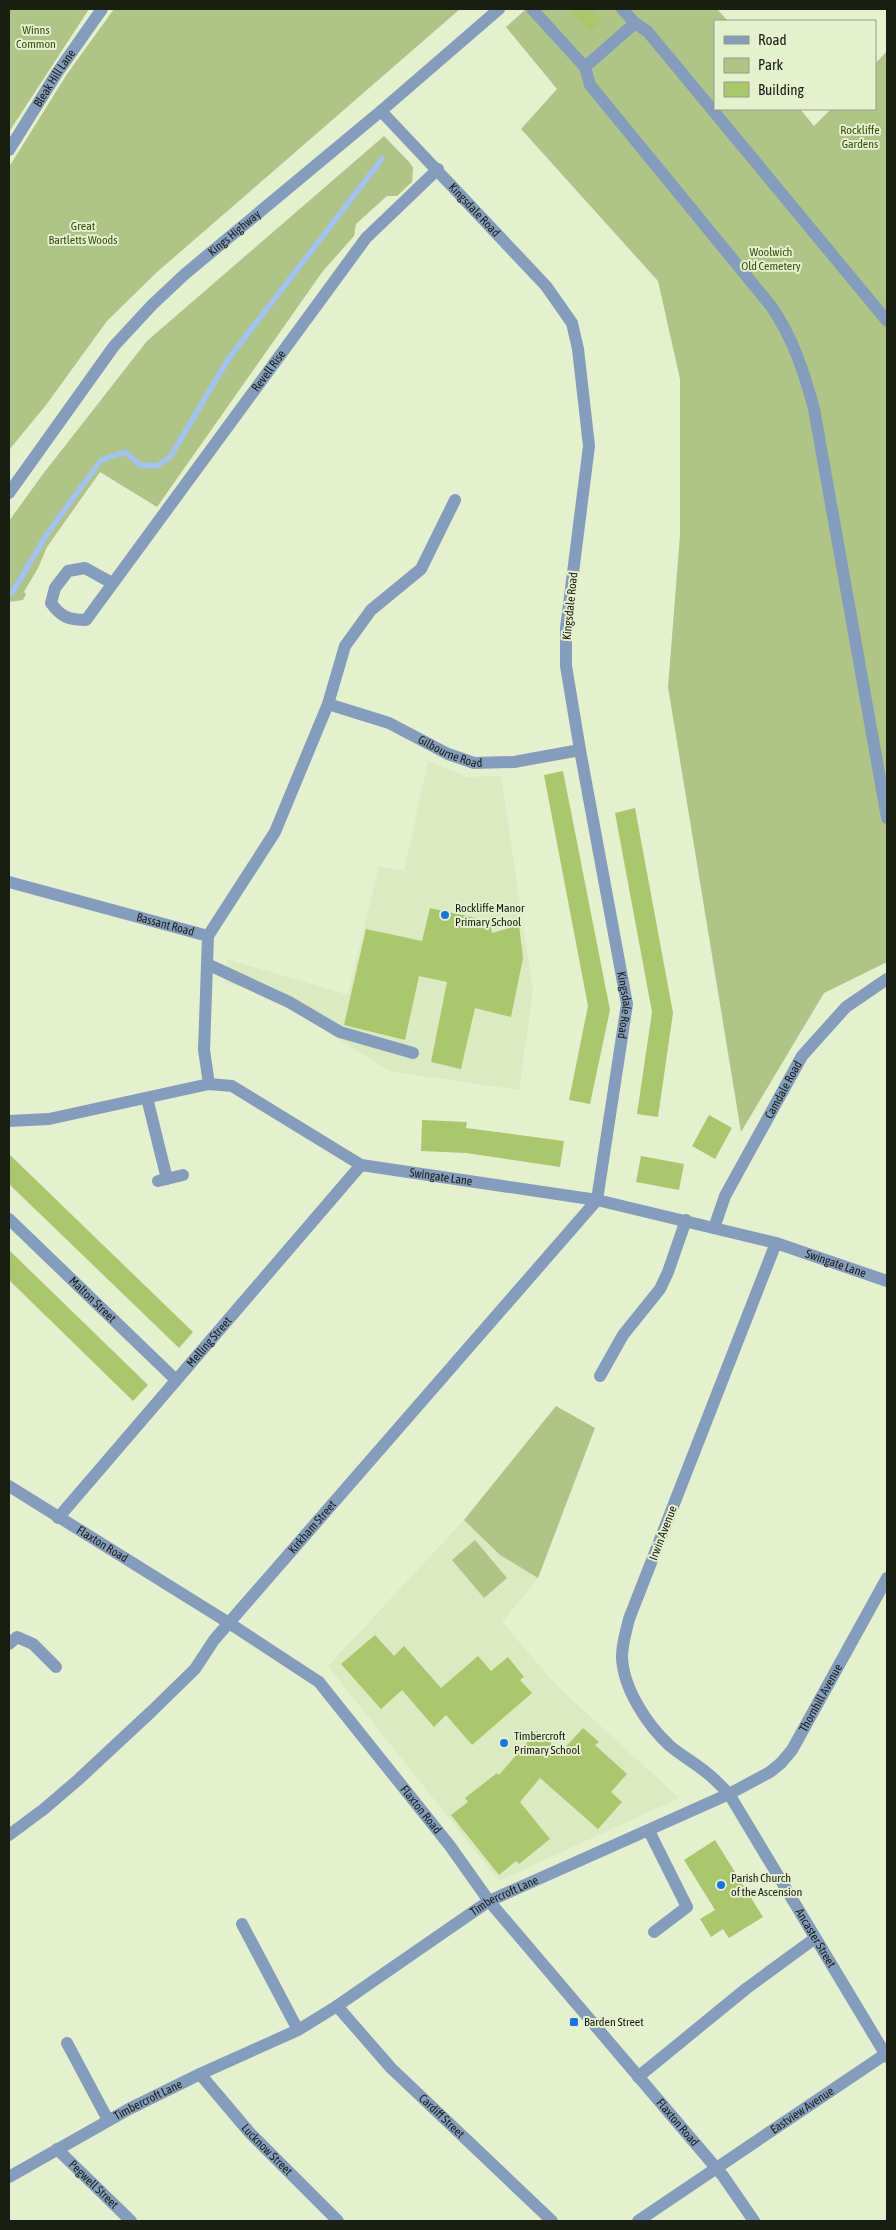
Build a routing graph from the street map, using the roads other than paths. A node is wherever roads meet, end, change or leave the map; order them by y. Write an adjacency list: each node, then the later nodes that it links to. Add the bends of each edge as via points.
1 (102, 9): 8 (street, Bleak Hill Lane)
2 (499, 9): 7 (street, Kings Highway)
3 (532, 9): 6 (street)
4 (622, 9): 5 (street)
5 (635, 24): 6 (street); 10 (street, via 648,32)
6 (585, 66): 16 (street, via 590,85 771,306 786,328 801,362 814,410)
7 (382, 111): 9 (street, Kingsdale Road); 11 (street, Kings Highway, via 185,274 134,322)
8 (9, 150)
9 (438, 169): 13 (street, Revell Rise, via 366,238); 15 (street, Kingsdale Road, via 546,286 572,323 589,446 566,628 566,666)
10 (887, 321)
11 (9, 493)
12 (455, 500): 14 (street, via 421,569 370,610 345,646)
13 (112, 583): 13 (street, Revell Rise, via 86,620 70,620 59,614 51,603 55,588 68,571 84,568)
14 (328, 704): 15 (street, Gilbourne Road, via 389,722 448,754 474,763 514,762); 18 (street, via 275,832)
15 (580, 750): 27 (street, Kingsdale Road, via 627,1004)
16 (887, 818)
17 (9, 882): 18 (street, Bassant Road)
18 (208, 936): 19 (street, Bassant Road)
19 (207, 964): 21 (street, via 289,1002 340,1032); 22 (street, Bassant Road, via 204,1050)
20 (887, 979): 30 (street, Camdale Road, via 846,1007 802,1056 725,1196)
21 (413, 1053)
22 (209, 1084): 23 (street, Swingate Lane); 25 (street, Swingate Lane, via 232,1086)
23 (147, 1098): 24 (street, Swingate Lane, via 50,1119); 26 (street, via 163,1180)
24 (9, 1121)
25 (361, 1165): 27 (street, Swingate Lane); 34 (street, Melling Street)
26 (183, 1175)
27 (597, 1200): 29 (street, Swingate Lane); 38 (street, Kirkham Street)
28 (9, 1220): 34 (street, Malton Street)
29 (686, 1220): 30 (street, Swingate Lane); 33 (street, via 660,1289 623,1335)
30 (714, 1228): 31 (street, Swingate Lane)
31 (776, 1243): 32 (street, Swingate Lane); 41 (street, Irwin Avenue, via 623,1639 626,1679 635,1700 669,1744)
32 (887, 1280)
33 (600, 1376)
34 (176, 1380): 36 (street, Melling Street)
35 (9, 1486): 36 (street, Flaxton Road)
36 (58, 1518): 38 (street, Flaxton Road)
37 (887, 1578): 41 (street, Thornhill Avenue, via 792,1750 770,1772)
38 (229, 1623): 43 (street, Kirkham Street, via 188,1676 79,1779); 44 (street, Flaxton Road, via 319,1682 450,1846)
39 (9, 1644): 40 (street, via 17,1637 33,1644)
40 (56, 1668)
41 (729, 1794): 42 (street, Timbercroft Lane); 47 (street, Ancaster Street)
42 (649, 1832): 44 (street, Timbercroft Lane); 46 (street, via 687,1907)
43 (9, 1835)
44 (489, 1901): 48 (street, Timbercroft Lane); 53 (street, Flaxton Road)
45 (242, 1924): 49 (street)
46 (654, 1932)
47 (814, 1939): 51 (street, Ancaster Street); 53 (street, via 747,1988)
48 (337, 2006): 49 (street, Timbercroft Lane); 60 (street, Cardiff Street, via 391,2068)
49 (298, 2030): 52 (street, Timbercroft Lane)
50 (67, 2043): 54 (street, Timbercroft Lane)
51 (887, 2054): 56 (street, Eastview Avenue)
52 (200, 2074): 54 (street, Timbercroft Lane); 59 (street, Lucknow Street, via 250,2133)
53 (638, 2077): 56 (street, Flaxton Road)
54 (108, 2120): 55 (street, Timbercroft Lane)
55 (57, 2149): 57 (street, Timbercroft Lane); 58 (street, Pegwell Street)
56 (716, 2169): 61 (street, Eastview Avenue); 62 (street, Flaxton Road)
57 (9, 2176)
58 (131, 2221)
59 (338, 2221)
60 (552, 2221)
61 (638, 2221)
62 (754, 2221)

